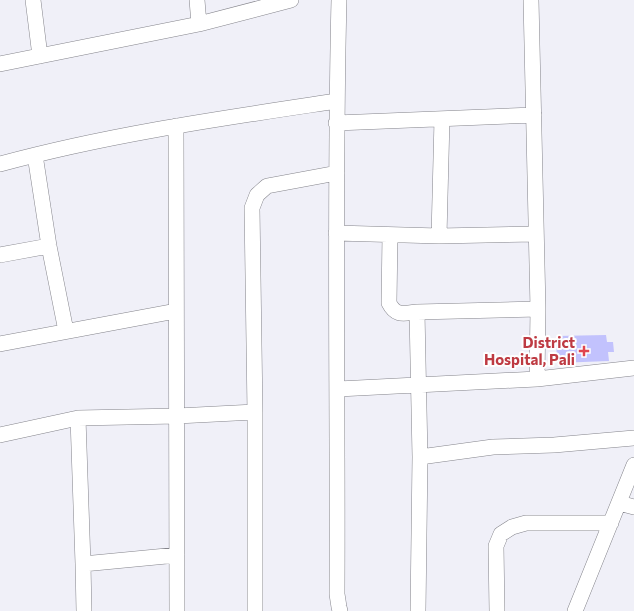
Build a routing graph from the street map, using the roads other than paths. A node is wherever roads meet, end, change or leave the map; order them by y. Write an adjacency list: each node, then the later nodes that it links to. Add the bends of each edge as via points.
1 (33, 0): 7 (street)
2 (197, 0): 6 (street)
3 (339, 0): 9 (street)
4 (531, 0): 10 (street)
5 (283, 1): 6 (street)
6 (199, 24): 7 (street)
7 (40, 56): 8 (street)
8 (0, 64)
9 (337, 101): 12 (street); 13 (street)
10 (534, 115): 11 (street); 19 (street)
11 (442, 119): 12 (street); 20 (street)
12 (336, 123): 16 (street)
13 (176, 126): 14 (street); 24 (street)
14 (35, 155): 15 (street); 21 (street)
15 (0, 164)
16 (337, 173): 17 (street); 32 (street, via 267,186 257,195 252,208)
17 (336, 233): 18 (street); 31 (street)
18 (390, 234): 20 (street); 25 (street, via 390,303 393,310 398,313)
19 (535, 234): 20 (street); 23 (street)
20 (439, 236)
21 (49, 246): 22 (street); 26 (street)
22 (0, 255)
23 (538, 309): 25 (street); 29 (street)
24 (176, 311): 26 (street); 33 (street)
25 (417, 312): 30 (street)
26 (66, 331): 27 (street)
27 (0, 344)
28 (634, 368): 29 (street)
29 (537, 379): 30 (street)
30 (419, 385): 31 (street); 37 (street)
31 (338, 390): 47 (street, via 337,594)
32 (255, 412): 33 (street); 46 (street)
33 (177, 416): 34 (street); 42 (street)
34 (78, 418): 35 (street); 43 (street)
35 (0, 435)
36 (634, 438): 37 (street, via 493,447)
37 (420, 457): 48 (street)
38 (634, 465): 39 (street)
39 (619, 503): 40 (street); 41 (street)
40 (634, 507)
41 (611, 523): 49 (street, via 526,523 501,534 496,546); 50 (street)
42 (177, 555): 43 (street); 45 (street)
43 (83, 564): 44 (street)
44 (84, 611)
45 (177, 611)
46 (255, 611)
47 (340, 611)
48 (418, 611)
49 (497, 611)
50 (575, 611)

